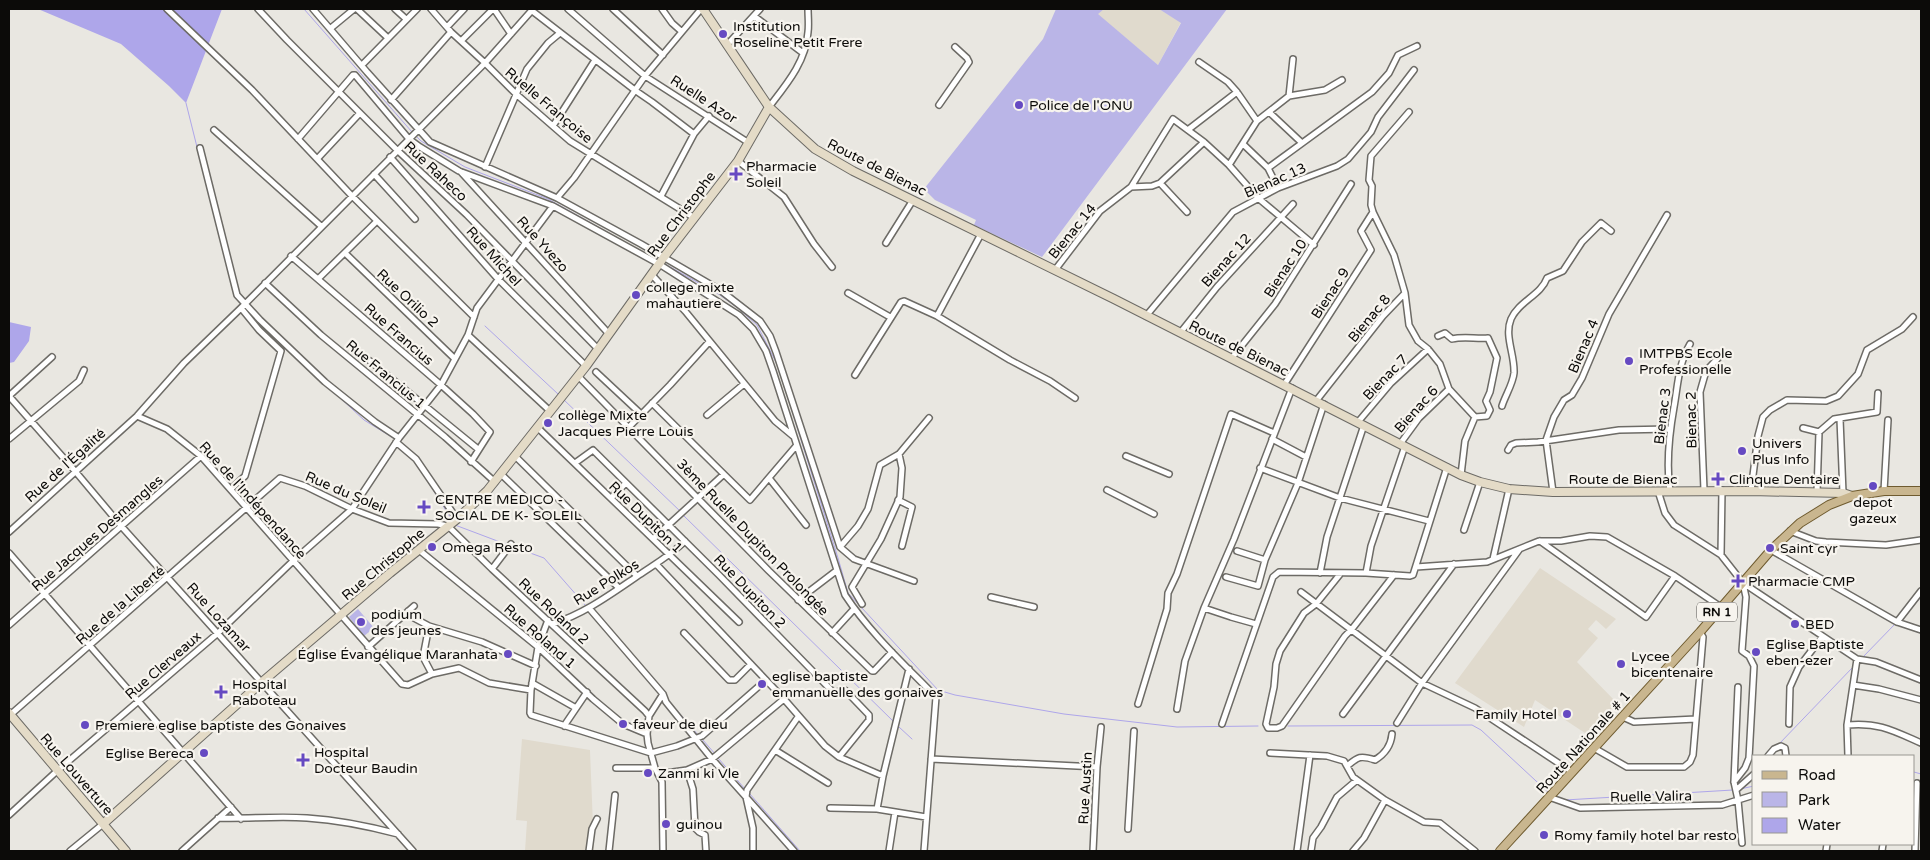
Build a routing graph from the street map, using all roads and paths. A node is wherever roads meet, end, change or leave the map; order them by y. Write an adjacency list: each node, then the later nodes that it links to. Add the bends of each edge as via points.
1 (167, 9): 59 (street)
2 (258, 9): 41 (street, Rue Raheco)
3 (313, 9): 20 (street)
4 (355, 9): 20 (street); 25 (street)
5 (395, 9): 19 (street)
6 (416, 9): 19 (street)
7 (431, 9): 21 (street, Ruelle Françoise)
8 (464, 9): 21 (street)
9 (493, 9): 24 (street); 26 (street)
10 (568, 9): 38 (street, Ruelle Azor)
11 (623, 9): 17 (street)
12 (662, 9): 22 (street)
13 (702, 9): 22 (street); 27 (main road, Route de Bienac)
14 (760, 9): 18 (street)
15 (808, 9): 30 (street, via 808,32)
16 (532, 10): 23 (street); 24 (street, Rue de l'Égalité)
17 (615, 11): 31 (street)
18 (754, 16): 27 (street); 30 (street)
19 (406, 19): 25 (street)
20 (331, 28): 36 (street)
21 (449, 30): 26 (street, Ruelle Françoise); 45 (street)
22 (681, 31): 31 (street)
23 (560, 33): 33 (street); 43 (street, via 527,69)
24 (511, 34): 35 (street, Rue de l'Égalité)
25 (388, 38): 36 (street)
26 (461, 41): 35 (street, Ruelle Françoise)
27 (727, 45): 47 (main road, Route de Bienac)
28 (1417, 46): 62 (street, via 1398,56 1379,87)
29 (955, 47): 46 (street, via 969,62)
30 (803, 54): 47 (street, via 798,67)
31 (663, 55): 38 (street)
32 (1293, 59): 44 (street)
33 (594, 60): 40 (street); 53 (street)
34 (1199, 62): 42 (street)
35 (485, 63): 43 (street, Ruelle Françoise); 55 (street, Rue de l'Égalité)
36 (362, 65): 45 (street)
37 (1414, 70): 78 (street, Bienac 13, via 1348,159)
38 (646, 76): 40 (street); 51 (street, Ruelle Azor)
39 (1342, 80): 44 (street, via 1325,90)
40 (636, 91): 57 (street); 66 (street)
41 (339, 92): 50 (street, Rue Raheco); 58 (street, via 355,75); 59 (street)
42 (1237, 92): 52 (street); 56 (street)
43 (516, 94): 53 (street, Ruelle Françoise); 71 (street)
44 (1290, 96): 48 (street)
45 (391, 100): 55 (street)
46 (939, 105)
47 (770, 108): 61 (main road, Rue Christophe); 83 (main road, Route de Bienac, via 815,149)
48 (1269, 112): 52 (street); 62 (street)
49 (1410, 112): 87 (street, Bienac 8, via 1371,156)
50 (360, 113): 65 (street, Rue Raheco); 68 (street)
51 (709, 116): 57 (street); 61 (street, Ruelle Azor)
52 (1257, 121): 63 (street)
53 (553, 126): 66 (street, Ruelle Françoise)
54 (214, 130): 93 (street)
55 (418, 130): 58 (street, Rue de l'Égalité); 71 (street, via 436,146)
56 (1189, 130): 60 (street); 77 (street, Bienac 14, via 1173,119)
57 (694, 134): 80 (street)
58 (410, 138): 65 (street, Rue de l'Égalité); 73 (street)
59 (298, 139): 68 (street)
60 (1204, 142): 70 (street); 75 (street)
61 (749, 143): 69 (main road, Rue Christophe)
62 (1302, 143): 72 (street)
63 (1243, 144): 70 (street); 72 (street)
64 (200, 148): 111 (street, via 237,295)
65 (397, 150): 67 (street, Rue de l'Égalité); 102 (street, Rue Raheco, via 467,215)
66 (590, 154): 80 (street, Ruelle Françoise); 81 (street)
67 (390, 157): 74 (street, Rue de l'Égalité); 107 (street, Rue Michel)
68 (318, 158): 79 (street)
69 (738, 161): 90 (main road, Rue Christophe); 103 (street, via 784,197)
70 (1229, 165): 82 (street)
71 (485, 167): 81 (street)
72 (1268, 168): 78 (street)
73 (459, 170): 85 (street); 96 (street, Rue Yvezo)
74 (374, 174): 79 (street, Rue de l'Égalité); 91 (street)
75 (1160, 183): 77 (street); 86 (street)
76 (1351, 184): 98 (street, Bienac 10)
77 (1131, 187): 104 (street, Bienac 14, via 1100,211)
78 (1278, 188): 82 (street, Bienac 13)
79 (352, 196): 92 (street); 93 (street, Rue de l'Égalité)
80 (661, 196): 90 (street, Ruelle Françoise)
81 (557, 198): 101 (street)
82 (1258, 198): 89 (street); 114 (street, Bienac 13, via 1233,212)
83 (913, 200): 95 (main road, Route de Bienac); 97 (street)
84 (1293, 204): 89 (street, Bienac 12)
85 (552, 206): 96 (street, Rue Clerveaux); 101 (street)
86 (1187, 212)
87 (1372, 212): 110 (street, Bienac 8, via 1394,255); 138 (street, Bienac 9, via 1361,231 1371,250)
88 (1667, 215): 167 (street, Bienac 4, via 1609,314 1582,378 1554,417)
89 (1281, 216): 98 (street); 118 (street, Bienac 12)
90 (694, 217): 101 (main road, Rue Christophe)
91 (414, 219)
92 (377, 221): 99 (street); 115 (street)
93 (321, 226): 100 (street, Rue de l'Égalité)
94 (1611, 231): 146 (street, via 1601,223 1582,242 1563,271 1548,278 1511,319 1508,333 1514,375)
95 (981, 234): 104 (main road, Route de Bienac); 113 (street)
96 (526, 242): 102 (street, Rue Clerveaux); 120 (street, Rue Yvezo)
97 (886, 243)
98 (1314, 245): 129 (street, Bienac 10, via 1275,304)
99 (345, 253): 106 (street); 128 (street, Rue Orilio 2)
100 (291, 256): 106 (street, Rue Francius); 108 (street, Rue de l'Égalité)
101 (661, 260): 105 (main road, Rue Christophe); 163 (street, via 754,329 766,351); 229 (street, via 740,304 760,321 770,336)
102 (511, 262): 107 (street, Rue Clerveaux); 124 (street, Rue Raheco)
103 (832, 267)
104 (1055, 270): 114 (main road, Route de Bienac)
105 (652, 275): 120 (main road, Rue Christophe); 122 (street)
106 (318, 279): 137 (street, Rue Francius)
107 (498, 279): 115 (street, Rue Clerveaux); 131 (street, Rue Michel)
108 (265, 283): 111 (street, Rue de l'Égalité); 151 (street, Rue Francius 1)
109 (848, 293): 116 (street)
110 (1405, 293): 125 (street, via 1409,325 1418,342); 143 (street, Bienac 8, via 1383,316)
111 (245, 303): 112 (street, Rue de l'Égalité); 166 (street, via 325,382)
112 (241, 308): 150 (street, Rue de l'Égalité, via 184,362); 191 (street, via 282,351 245,476)
113 (937, 316): 116 (street, via 904,301); 142 (street)
114 (1146, 316): 118 (main road, Route de Bienac)
115 (474, 317): 119 (street, Rue Clerveaux)
116 (890, 317): 134 (street)
117 (1913, 317): 196 (street, via 1902,329 1867,350 1858,374 1838,396 1826,401 1787,400 1763,417)
118 (1180, 333): 129 (main road, Route de Bienac)
119 (468, 334): 128 (street, Rue Clerveaux); 147 (street)
120 (609, 334): 124 (main road, Rue Christophe)
121 (1438, 336): 153 (street, via 1488,338 1497,358 1486,401 1490,410 1487,416)
122 (709, 342): 136 (street); 144 (street)
123 (1690, 344): 161 (street, Bienac 3, via 1678,374)
124 (598, 349): 131 (main road, Rue Christophe)
125 (1428, 349): 139 (street, via 1440,364); 157 (street, Bienac 7, via 1391,383)
126 (1720, 356): 194 (street, Bienac 2, via 1706,372 1700,392)
127 (52, 357): 141 (street)
128 (455, 359): 137 (street, Rue Clerveaux)
129 (1231, 359): 138 (main road, Route de Bienac)
130 (370, 361): 145 (street)
131 (586, 366): 135 (main road, Rue Christophe)
132 (84, 370): 155 (street, via 79,381)
133 (596, 372): 148 (street)
134 (855, 375)
135 (578, 376): 147 (main road, Rue Christophe); 158 (street, 3ème Ruelle Dupiton Prolongée)
136 (744, 384): 149 (street); 163 (street, via 774,421)
137 (441, 385): 145 (street, Rue Clerveaux); 170 (street, Rue Francius, via 490,432)
138 (1288, 386): 143 (main road, Route de Bienac); 164 (street)
139 (1449, 389): 153 (street); 168 (street, Bienac 6, via 1419,418)
140 (1878, 393): 154 (street, via 1877,412)
141 (9, 396): 155 (street, Rue Lozamar)
142 (1076, 398)
143 (1320, 402): 157 (main road, Route de Bienac); 176 (street, Bienac 8)
144 (652, 403): 148 (street); 184 (street)
145 (426, 405): 151 (street, Rue Clerveaux); 170 (street)
146 (1502, 406)
147 (550, 411): 159 (main road, Rue Christophe)
148 (641, 414): 158 (street)
149 (707, 414)
150 (137, 416): 173 (street, Rue de l'Indépendance, via 167,429); 181 (street, Rue de l'Égalité)
151 (418, 416): 166 (street, Rue Clerveaux); 177 (street, Rue Francius 1)
152 (929, 418): 172 (street)
153 (1475, 418): 185 (street, via 1465,441)
154 (1840, 419): 162 (street, via 1834,419); 202 (street)
155 (30, 420): 165 (street); 181 (street, Rue Lozamar)
156 (1888, 420): 203 (street)
157 (1361, 424): 168 (main road, Route de Bienac); 207 (street)
158 (629, 426): 205 (street, 3ème Ruelle Dupiton Prolongée)
159 (538, 428): 174 (main road, Rue Christophe); 178 (street, Rue Dupiton 1)
160 (1803, 428): 162 (street)
161 (1670, 429): 167 (street, via 1618,430); 200 (street, Bienac 3)
162 (1820, 432): 201 (street)
163 (794, 436): 169 (street)
164 (1273, 436): 176 (street); 180 (street); 307 (street, via 1231,414 1168,593 1167,609)
165 (9, 439)
166 (398, 440): 210 (street, Rue Clerveaux); 213 (street, via 416,459)
167 (1546, 440): 171 (street, via 1513,443); 199 (street, Bienac 4)
168 (1403, 445): 179 (main road, Route de Bienac); 211 (street, Bienac 6)
169 (796, 446): 186 (street); 244 (street)
170 (478, 449): 177 (street)
171 (1508, 450)
172 (899, 454): 208 (street, via 902,468); 229 (street, via 880,465 868,509)
173 (201, 456): 191 (street, Rue de l'Indépendance); 218 (street, Rue Jacques Desmangles)
174 (515, 456): 182 (main road, Rue Christophe); 249 (street)
175 (1126, 456): 183 (street)
176 (1306, 457): 190 (street, Bienac 8)
177 (471, 462): 187 (street, Rue Francius 1)
178 (575, 464): 189 (street, Rue Dupiton 2, via 593,450); 206 (street, Rue Dupiton 1)
179 (1447, 467): 185 (main road, Route de Bienac); 214 (street)
180 (1260, 468): 190 (street); 267 (street)
181 (75, 471): 218 (street, Rue Lozamar); 221 (street, Rue de l'Égalité)
182 (501, 474): 187 (main road, Rue Christophe); 255 (street)
183 (1169, 474)
184 (723, 475): 186 (street, via 750,500); 205 (street)
185 (1461, 475): 188 (main road, Route de Bienac)
186 (768, 478): 216 (street)
187 (495, 482): 213 (main road, Rue Christophe)
188 (1480, 482): 192 (main road, Route de Bienac); 219 (street)
189 (626, 483): 206 (street); 215 (street, Rue Dupiton 2)
190 (1298, 483): 207 (street); 238 (street, Bienac 8)
191 (231, 489): 209 (street, Rue de l'Indépendance)
192 (1509, 489): 199 (main road, Route de Bienac); 236 (street)
193 (1106, 490): 212 (street)
194 (1704, 490): 195 (main road, Route de Bienac); 200 (main road, Route de Bienac)
195 (1722, 490): 196 (main road, Route de Bienac); 235 (street)
196 (1751, 490): 201 (main road, Route de Bienac)
197 (1658, 491): 199 (main road, Route de Bienac); 200 (main road, Route de Bienac); 235 (street, via 1668,519)
198 (1921, 491): 203 (main road, Route Nationale # 1 / RN 1)
199 (1553, 492)
200 (1670, 492)
201 (1817, 492): 202 (main road, Route de Bienac)
202 (1843, 492): 204 (main road, Route de Bienac)
203 (1884, 492): 204 (main road, Route Nationale # 1 / RN 1)
204 (1852, 496): 220 (main road, Route Nationale # 1 / RN 1, via 1829,505)
205 (698, 497): 215 (street); 260 (street, 3ème Ruelle Dupiton Prolongée)
206 (611, 498): 222 (street, Rue Dupiton 1)
207 (1340, 498): 211 (street); 245 (street)
208 (898, 500): 227 (street, via 912,507); 240 (street)
209 (246, 508): 210 (street, Rue du Soleil, via 280,478 305,486); 237 (street, Rue de l'Indépendance); 252 (street, Rue de la Liberté)
210 (352, 510): 217 (street, Rue du Soleil, via 389,523); 237 (street, Rue Clerveaux)
211 (1384, 510): 214 (street); 247 (street, Bienac 6, via 1371,546)
212 (1154, 514)
213 (457, 519): 217 (main road, Rue Christophe)
214 (1429, 521): 242 (street)
215 (668, 524): 222 (street); 225 (street, Rue Dupiton 2)
216 (806, 525)
217 (448, 526): 230 (main road, Rue Christophe); 243 (street, Rue Roland 2)
218 (122, 527): 252 (street, Rue Lozamar); 258 (street, Rue Jacques Desmangles)
219 (1464, 530)
220 (1790, 531): 224 (street, via 1826,542 1886,545); 231 (main road, Route Nationale # 1 / RN 1)
221 (9, 532)
222 (653, 539): 234 (street, Rue Dupiton 1)
223 (1539, 540): 228 (street); 250 (street, via 1561,541 1590,536 1608,538); 250 (street, via 1646,617)
224 (1921, 540)
225 (685, 541): 234 (street, Rue Polkos); 336 (street, Rue Dupiton 2, via 832,692 845,690 869,715 869,720)
226 (510, 546): 243 (street)
227 (902, 546)
228 (1521, 547): 236 (street); 298 (street)
229 (840, 548): 240 (street, via 849,557)
230 (420, 550): 270 (main road, Rue Christophe); 286 (street, Rue Roland 1)
231 (1771, 550): 254 (main road, Route Nationale # 1 / RN 1); 273 (street)
232 (1237, 551): 238 (street)
233 (9, 553): 258 (street)
234 (669, 555): 239 (street, Rue Polkos); 272 (street, Rue Dupiton 1)
235 (1721, 555): 254 (street)
236 (1493, 559): 241 (street, via 1478,564)
237 (292, 560): 270 (street, Rue de l'Indépendance); 282 (street, Rue Clerveaux)
238 (1265, 560): 251 (street, Bienac 8, via 1258,586)
239 (656, 564): 249 (street, Rue Polkos); 290 (street)
240 (866, 564): 253 (street); 261 (street, via 852,587)
241 (1454, 564): 242 (street); 288 (street)
242 (1416, 567): 248 (street, via 1410,576)
243 (492, 569): 271 (street, Rue Roland 2)
244 (836, 570): 260 (street); 268 (street, via 844,595)
245 (1320, 573): 246 (street); 274 (street, via 1276,573)
246 (1341, 573): 247 (street); 262 (street)
247 (1366, 573): 248 (street)
248 (1394, 575): 277 (street)
249 (638, 576): 255 (street, Rue Polkos)
250 (1675, 576): 265 (street)
251 (1226, 577)
252 (168, 578): 282 (street, Rue Lozamar); 284 (street, Rue de la Liberté)
253 (914, 581)
254 (1743, 583): 265 (main road, Route Nationale # 1 / RN 1); 283 (street); 350 (street, via 1746,597 1742,651 1754,666 1750,749 1745,768)
255 (619, 588): 266 (street, Rue Polkos)
256 (1921, 591): 273 (street)
257 (1301, 592): 262 (street)
258 (46, 594): 275 (street, Rue Jacques Desmangles); 284 (street)
259 (991, 597): 264 (street)
260 (798, 600): 280 (street, 3ème Ruelle Dupiton Prolongée)
261 (862, 604)
262 (1316, 604): 277 (street); 277 (street, via 1304,613 1280,651 1266,724 1268,728 1282,726)
263 (414, 606): 269 (street)
264 (1034, 607)
265 (1721, 607): 281 (main road, Route Nationale # 1 / RN 1)
266 (588, 608): 271 (street, Rue Polkos); 303 (street)
267 (1204, 608): 274 (street); 309 (street, via 1185,661)
268 (854, 609): 280 (street); 287 (street)
269 (408, 611): 276 (street); 285 (street)
270 (340, 616): 285 (street); 296 (main road, Rue Christophe)
271 (550, 622): 286 (street); 312 (street, Rue Roland 2)
272 (739, 622)
273 (1898, 622): 278 (street)
274 (1256, 624): 317 (street)
275 (9, 625)
276 (429, 626): 291 (street, via 482,642); 293 (street, via 422,657)
277 (1352, 629): 288 (street)
278 (1921, 630)
279 (684, 632): 290 (street, via 729,680 735,680)
280 (832, 632): 287 (street, 3ème Ruelle Dupiton Prolongée, via 872,671)
281 (1700, 632): 314 (main road, Route Nationale # 1 / RN 1); 315 (street, via 1703,637)
282 (218, 633): 296 (street, Rue Lozamar); 306 (street, Rue Clerveaux)
283 (1822, 637): 289 (street); 318 (street, via 1799,668 1790,687)
284 (91, 645): 306 (street); 311 (street, Rue de la Liberté)
285 (368, 647): 293 (street, via 402,684 408,685)
286 (538, 647): 291 (street); 302 (street, Rue Roland 1)
287 (892, 652): 292 (street)
288 (1385, 656): 298 (street); 310 (street)
289 (1857, 659): 295 (street, via 1876,662); 299 (street)
290 (751, 664): 294 (street)
291 (536, 666): 297 (street)
292 (910, 670): 338 (street, via 936,697); 347 (street)
293 (432, 674): 301 (street, via 459,668 489,683)
294 (766, 680): 304 (street); 325 (street)
295 (1921, 680)
296 (262, 682): 329 (main road, Rue Christophe); 371 (street, Rue Lozamar)
297 (532, 683): 301 (street); 308 (street)
298 (1422, 683): 316 (street); 345 (street, via 1475,708)
299 (1853, 685): 305 (street); 319 (street)
300 (1738, 687): 350 (street)
301 (531, 690): 320 (street, via 530,714)
302 (587, 692): 308 (street); 323 (street, Rue Roland 1, via 623,724)
303 (663, 694): 312 (street); 325 (street)
304 (784, 699): 313 (street); 337 (street)
305 (1921, 700)
306 (139, 701): 329 (street); 344 (street, Rue Clerveaux)
307 (1138, 704)
308 (576, 708): 320 (street)
309 (1177, 709)
310 (1343, 714)
311 (9, 715): 344 (main road, Rue Louverture)
312 (649, 716): 323 (street)
313 (798, 717): 328 (street); 336 (street)
314 (1623, 717): 315 (street, via 1634,722); 327 (main road, Route Nationale # 1 / RN 1)
315 (1696, 719): 327 (street, via 1692,758 1684,767 1627,767)
316 (1398, 723)
317 (1222, 724)
318 (1789, 724)
319 (1848, 725): 326 (street, via 1880,725); 335 (street)
320 (564, 726): 330 (street)
321 (1101, 727): 340 (street, Rue Austin)
322 (1134, 731): 370 (street)
323 (647, 734): 330 (street)
324 (1392, 734): 339 (street, via 1389,746 1378,758 1357,758)
325 (696, 739): 330 (street); 337 (street)
326 (1921, 743)
327 (1594, 748): 345 (main road, Route Nationale # 1 / RN 1)
328 (774, 750): 351 (street); 356 (street, via 746,790)
329 (183, 752): 360 (street); 369 (main road, Rue Christophe)
330 (651, 753): 342 (street)
331 (1270, 753): 332 (street)
332 (1310, 755): 339 (street, via 1344,761); 372 (street)
333 (1769, 755): 334 (street, via 1779,746 1785,748)
334 (1786, 755)
335 (1848, 755)
336 (839, 757): 347 (street)
337 (712, 759): 343 (street); 356 (street)
338 (931, 759): 340 (street); 365 (street)
339 (1347, 766): 349 (street)
340 (1097, 767): 387 (street, Rue Austin)
341 (616, 768): 342 (street)
342 (655, 768): 346 (street)
343 (686, 770): 346 (street); 382 (street, via 693,788 695,828 705,835)
344 (57, 771): 364 (street, Rue Clerveaux); 369 (main road, Rue Louverture)
345 (1572, 772): 357 (main road, Route Nationale # 1 / RN 1)
346 (659, 774): 381 (street, via 662,782)
347 (883, 776): 362 (street)
348 (1752, 776): 353 (street)
349 (1357, 780): 358 (street); 373 (street, via 1337,797)
350 (1734, 782): 353 (street)
351 (828, 783)
352 (1917, 783): 393 (street)
353 (1736, 790): 359 (street)
354 (615, 794): 380 (street)
355 (1752, 796): 359 (street, Ruelle Valira)
356 (746, 797): 383 (street, via 753,828); 384 (street)
357 (1549, 797): 359 (street, Ruelle Valira, via 1580,808 1722,805); 392 (main road, Route Nationale # 1 / RN 1)
358 (1385, 800): 390 (street, via 1367,834); 391 (street, via 1424,822 1440,823)
359 (1738, 800): 374 (street)
360 (231, 807): 366 (street); 367 (street)
361 (830, 808): 362 (street)
362 (877, 809): 363 (street)
363 (895, 812): 365 (street); 385 (street)
364 (9, 815)
365 (926, 817): 386 (street)
366 (218, 818): 367 (street); 377 (street)
367 (241, 819): 371 (street, via 306,818 369,826)
368 (597, 819): 379 (street)
369 (103, 824): 375 (street, Rue Christophe); 376 (main road, Rue Louverture)
370 (1128, 829)
371 (400, 835): 378 (street, Rue Lozamar)
372 (1300, 836): 373 (street); 388 (street)
373 (1313, 838): 389 (street)
374 (1742, 843)
375 (70, 851)
376 (126, 851)
377 (182, 851)
378 (413, 851)
379 (589, 851)
380 (609, 851)
381 (662, 851)
382 (706, 851)
383 (753, 851)
384 (794, 851)
385 (889, 851)
386 (924, 851)
387 (1093, 851)
388 (1296, 851)
389 (1311, 851)
390 (1353, 851)
391 (1475, 851)
392 (1500, 851)
393 (1915, 851)

